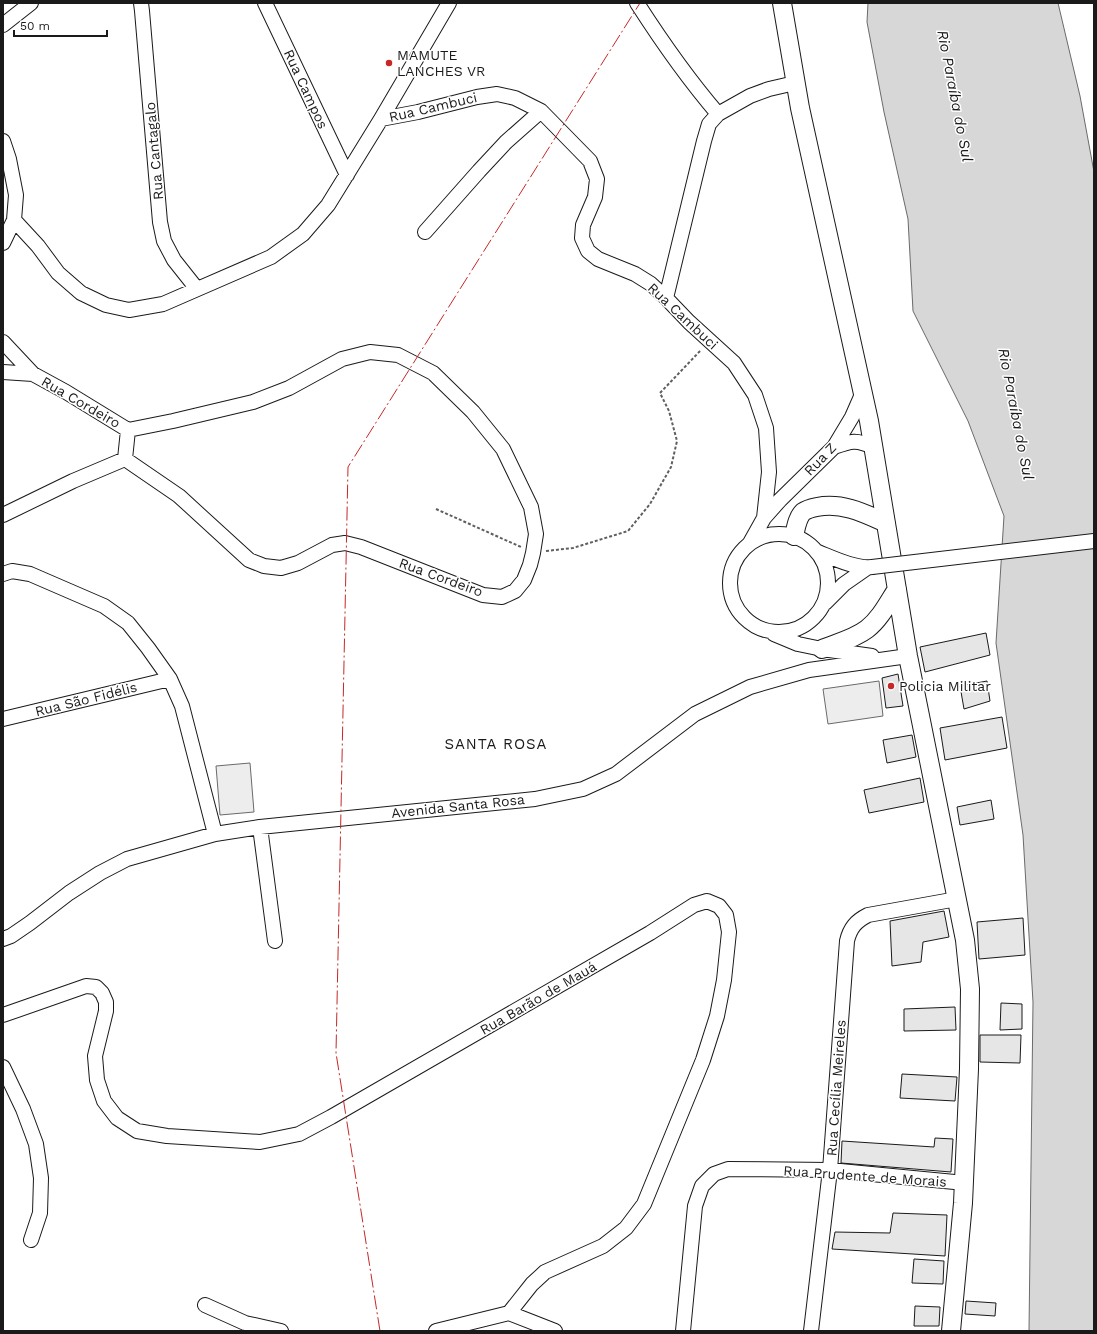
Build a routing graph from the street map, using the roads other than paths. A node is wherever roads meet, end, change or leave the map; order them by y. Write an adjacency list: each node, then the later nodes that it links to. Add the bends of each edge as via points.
1 (31, 3): 7 (street)
2 (141, 3): 17 (street, Rua Cantagalo, via 160,222 164,241 174,260)
3 (265, 3): 13 (street, Rua Campos)
4 (449, 3): 11 (street)
5 (636, 3): 10 (street, via 673,58)
6 (782, 3): 8 (main road)
7 (3, 25)
8 (795, 84): 10 (street, via 756,94); 22 (main road)
9 (541, 111): 11 (street, Rua Cambuci, via 515,98 497,94); 15 (street, via 479,170); 18 (street, Rua Cambuci, via 590,161 597,179 595,198 583,225 582,238 588,251 598,259 640,277)
10 (718, 114): 18 (street, via 710,124 704,141)
11 (381, 119): 13 (street)
12 (3, 141): 14 (street, via 16,195)
13 (347, 175): 17 (street, via 328,205 303,234 270,257)
14 (14, 220): 16 (street); 17 (street, via 58,273 81,293 106,305 130,310 163,304)
15 (425, 232)
16 (3, 243)
17 (196, 289)
18 (666, 298): 28 (street, Rua Cambuci, via 734,364 755,395 766,428 769,472)
19 (3, 342): 21 (street, Rua Cordeiro)
20 (3, 372): 21 (street, Rua Cordeiro)
21 (33, 374): 23 (street, Rua Cordeiro)
22 (863, 392): 24 (street, Rua Z); 25 (main road)
23 (128, 430): 26 (street, Rua Cordeiro); 26 (street, Rua Cordeiro, via 253,402 289,388 342,359 370,352 398,355 433,373 473,412 503,449 531,507 536,534 534,553 524,580 515,591 502,597 483,595 346,542 332,545 298,563 281,568 264,566 249,560 179,496)
24 (834, 447): 25 (street, via 856,441); 28 (street, Rua Z)
25 (873, 447): 29 (main road)
26 (125, 459): 27 (street)
27 (3, 515)
28 (764, 518): 32 (street)
29 (886, 523): 30 (main road, via 860,511 825,505 810,508 802,513); 36 (main road)
30 (794, 536): 32 (street, via 771,534); 33 (street, via 807,542)
31 (1094, 541): 34 (street, bridge)
32 (750, 543): 38 (street, via 738,554 731,569 729,586 732,602 741,616 754,627)
33 (818, 552): 34 (street); 37 (street, via 825,564 828,578 828,591)
34 (870, 568): 37 (street, via 844,584)
35 (3, 574): 42 (street, via 12,571 30,574 104,606 128,623)
36 (897, 589): 39 (main road, via 881,614 867,629); 40 (main road)
37 (823, 604): 38 (street, via 814,617 801,627 786,632)
38 (770, 632): 39 (street, via 798,644)
39 (822, 649): 41 (street)
40 (908, 656): 41 (street, Avenida Santa Rosa); 46 (main road)
41 (888, 658): 44 (street, Avenida Santa Rosa, via 809,670 750,688 695,714 616,774 583,789 535,799)
42 (170, 679): 43 (street, Rua São Fidélis); 45 (street, via 182,706)
43 (3, 719)
44 (260, 827): 45 (street, Avenida Santa Rosa); 48 (street)
45 (214, 834): 47 (street, Avenida Santa Rosa, via 127,859 69,893 30,923)
46 (957, 899): 51 (street, Rua Cecília Meireles, via 868,915 853,925 849,932); 52 (main road, via 965,940 970,989)
47 (3, 939)
48 (275, 941)
49 (3, 1015): 55 (street, Rua Barão de Mauá, via 86,986 96,988 106,1002 95,1056 97,1080 104,1101 117,1118 137,1131 167,1136 260,1142 299,1134 331,1117 650,933 694,904 707,901 719,906 726,915 730,932 716,1016 703,1060 644,1204 626,1228 603,1246 545,1272)
50 (3, 1067): 53 (street, via 36,1144 41,1178 40,1213)
51 (830, 1170): 52 (street, Rua Prudente de Morais); 59 (street, Rua Prudente de Morais, via 728,1169 714,1174 702,1186 694,1206); 60 (street, Rua Cecília Meireles)
52 (965, 1183): 61 (main road)
53 (31, 1240)
54 (205, 1305): 56 (street, via 245,1323)
55 (509, 1313): 57 (street); 58 (street)
56 (281, 1331)
57 (436, 1331)
58 (555, 1331)
59 (683, 1331)
60 (811, 1331)
61 (951, 1331)

